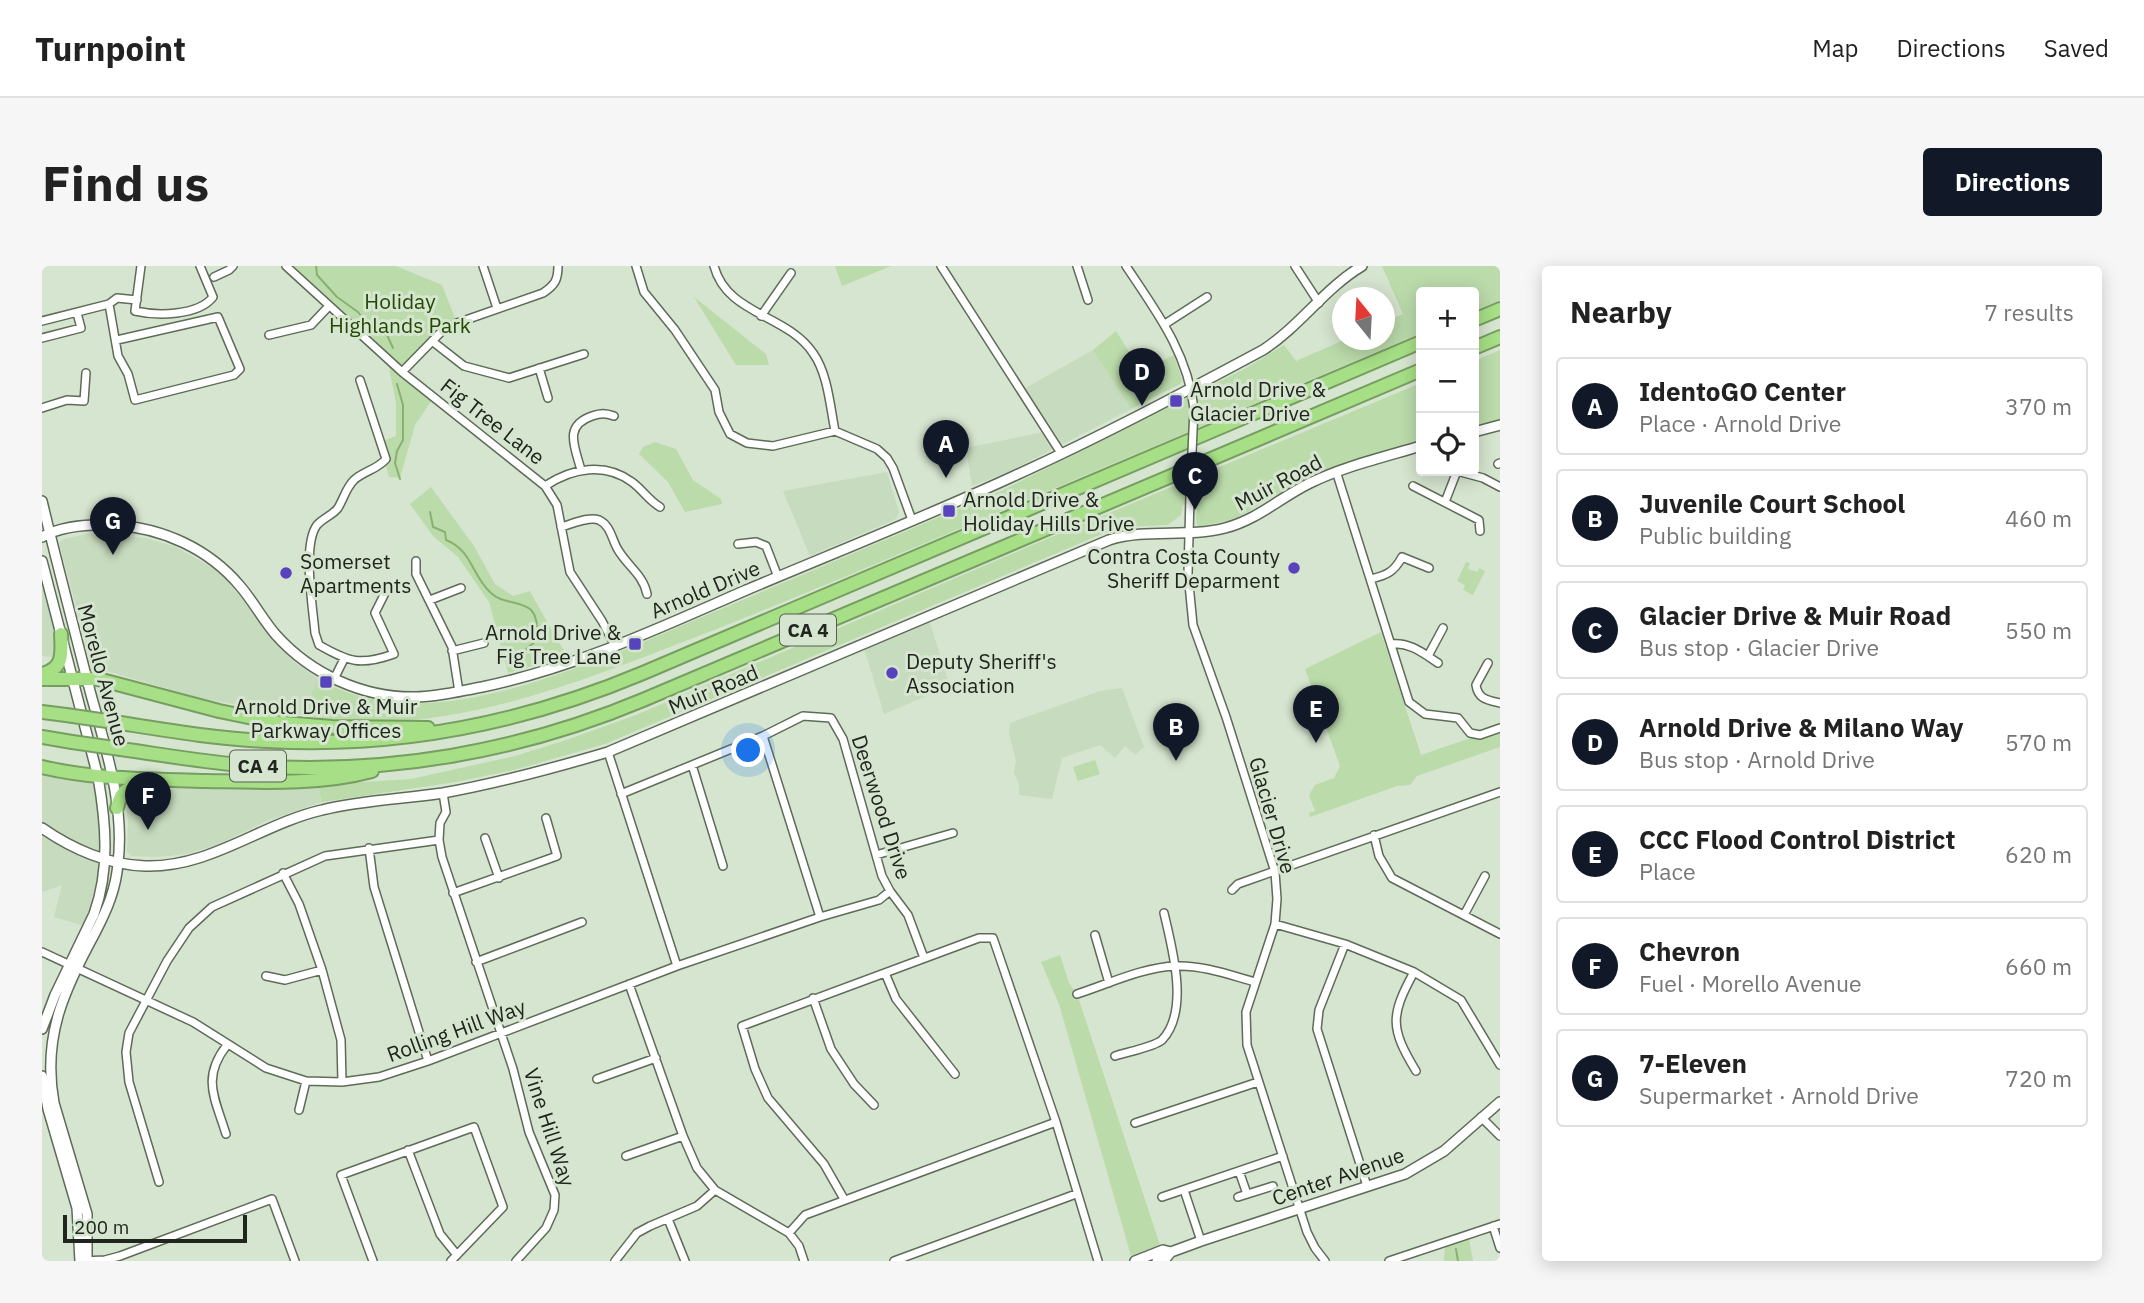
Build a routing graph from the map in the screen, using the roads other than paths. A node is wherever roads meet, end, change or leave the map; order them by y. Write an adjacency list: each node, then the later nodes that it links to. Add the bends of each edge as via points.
1 (141, 266): 17 (street)
2 (200, 266): 17 (street, via 213,297 205,305 153,315 135,311)
3 (233, 266): 15 (street)
4 (286, 266): 21 (street, Fig Tree Lane)
5 (483, 266): 22 (street)
6 (558, 266): 22 (street, via 554,286)
7 (636, 266): 47 (street, via 644,292 715,390 730,434 747,443 774,446)
8 (714, 266): 25 (street, via 727,290)
9 (941, 266): 50 (street)
10 (1077, 266): 18 (street)
11 (1127, 266): 28 (street, Glacier Drive)
12 (1295, 266): 19 (street)
13 (1362, 266): 19 (street, Arnold Drive)
14 (791, 272): 25 (street)
15 (214, 277)
16 (1207, 296): 28 (street)
17 (136, 300): 20 (street, via 117,298)
18 (1088, 300)
19 (1319, 303): 42 (street, Arnold Drive, via 1278,341)
20 (109, 304): 24 (street); 32 (street)
21 (329, 306): 29 (street, via 311,326); 38 (street, Fig Tree Lane)
22 (497, 308): 33 (street, via 443,330)
23 (1500, 309): 26 (highway)
24 (77, 313): 27 (street); 31 (street, via 81,328)
25 (761, 316): 47 (street, via 794,332 813,353 822,370)
26 (1479, 318)
27 (42, 321)
28 (1165, 324): 42 (street, Glacier Drive)
29 (269, 335)
30 (1500, 337): 35 (highway)
31 (42, 338)
32 (117, 340): 32 (street, via 118,356 135,400 234,375 240,369 218,317)
33 (432, 341): 37 (street, via 464,366 509,378); 38 (street)
34 (1416, 344): 94 (highway, CA 4, via 617,684 530,713)
35 (1479, 346)
36 (584, 354): 37 (street)
37 (539, 368): 43 (street)
38 (402, 372): 55 (street, Fig Tree Lane)
39 (1416, 372): 98 (highway, CA 4, via 610,714 494,748)
40 (86, 373): 44 (street, via 84,401 67,400)
41 (360, 380): 83 (street, via 386,459 356,478 338,508 318,524 310,556 315,633 319,645)
42 (1192, 387): 50 (street, Arnold Drive); 64 (street, Glacier Drive, bridge)
43 (548, 398)
44 (42, 408)
45 (614, 416): 51 (street, via 603,412 581,420 574,428)
46 (1500, 425): 48 (street)
47 (835, 431): 61 (street, via 887,458)
48 (1479, 431)
49 (1416, 447): 52 (street, Muir Road)
50 (1061, 453): 61 (street, Arnold Drive)
51 (581, 470): 55 (street); 60 (street, via 616,473)
52 (1336, 471): 64 (street, Muir Road, via 1241,523); 71 (street)
53 (1455, 476): 59 (street)
54 (1476, 476): 57 (street)
55 (545, 486): 62 (street, Fig Tree Lane, via 557,505)
56 (1413, 486): 59 (street)
57 (1500, 487)
58 (42, 500): 65 (street, Morello Avenue)
59 (1445, 502): 63 (street, via 1479,520)
60 (660, 507)
61 (912, 520): 70 (street, Arnold Drive)
62 (561, 527): 74 (street, via 600,520 617,550 645,582); 80 (street, Fig Tree Lane, via 573,579)
63 (1480, 531)
64 (1190, 533): 97 (street, Muir Road, via 1133,533 1109,540); 119 (street, Glacier Drive, via 1188,583 1193,625)
65 (45, 534): 87 (street, Arnold Drive, via 112,525 181,541 229,574 276,635 303,660); 89 (street, Morello Avenue)
66 (738, 544): 70 (street, via 756,542 766,547)
67 (42, 561): 77 (street, Morello Avenue)
68 (416, 561): 75 (street, via 416,574)
69 (1429, 568): 71 (street, via 1402,557 1395,570)
70 (778, 577): 80 (street, Arnold Drive)
71 (1371, 579): 79 (street)
72 (461, 587): 75 (street)
73 (386, 591): 83 (street, via 375,613 394,654 372,662)
74 (647, 594)
75 (430, 600): 81 (street)
76 (1443, 628): 82 (street)
77 (61, 634): 86 (highway, via 62,658); 88 (street, Morello Avenue)
78 (484, 643): 81 (street)
79 (1391, 644): 82 (street, via 1401,643); 93 (street, via 1413,707 1425,714 1458,718 1470,733)
80 (615, 646): 90 (street, Arnold Drive, via 536,674)
81 (452, 651): 90 (street)
82 (1428, 656): 84 (street)
83 (344, 659): 87 (street)
84 (1438, 663)
85 (1488, 663): 91 (street, via 1477,692 1485,700)
86 (42, 676): 88 (highway)
87 (334, 679): 90 (street, Arnold Drive, via 389,696)
88 (73, 680): 89 (highway); 101 (street, Morello Avenue)
89 (87, 680): 94 (highway, via 272,722); 102 (street, Morello Avenue)
90 (459, 692)
91 (1500, 703)
92 (42, 712): 94 (highway, CA 4, bridge, via 214,737 283,742 356,741)
93 (1500, 728)
94 (450, 731)
95 (763, 736): 99 (street, Deerwood Drive); 115 (street, Deerwood Drive, via 803,716 831,718 843,738); 128 (street)
96 (42, 737): 98 (highway, CA 4, bridge, via 254,766)
97 (608, 752): 105 (street, Muir Road); 106 (street)
98 (396, 763): 103 (highway, via 360,775 327,779)
99 (692, 765): 106 (street, Deerwood Drive); 118 (street)
100 (42, 767): 101 (highway)
101 (98, 777): 102 (highway); 116 (street, Morello Avenue)
102 (113, 778): 103 (highway); 107 (street, Morello Avenue)
103 (171, 780): 107 (highway, via 124,791)
104 (1500, 792): 111 (street)
105 (443, 793): 113 (street, Vine Hill Way, via 446,812); 117 (street, Muir Road, via 324,809 185,862)
106 (621, 794): 138 (street)
107 (117, 808): 117 (street, Morello Avenue)
108 (546, 818): 122 (street, via 558,856)
109 (42, 828): 116 (street, Muir Road)
110 (953, 833): 115 (street)
111 (1374, 835): 119 (street); 127 (street, via 1392,878)
112 (485, 838): 122 (street)
113 (439, 840): 114 (street); 125 (street, Vine Hill Way)
114 (369, 848): 120 (street, via 325,856); 155 (street, via 374,887)
115 (876, 855): 124 (street, Deerwood Drive)
116 (106, 859): 117 (street, Muir Road); 137 (street, Morello Avenue, via 99,901)
117 (118, 863): 137 (street, Morello Avenue, via 106,913)
118 (723, 866)
119 (1275, 872): 123 (street); 130 (street, Glacier Drive)
120 (284, 873): 140 (street); 149 (street, via 212,907 189,928)
121 (1485, 876): 127 (street)
122 (499, 878): 125 (street)
123 (1231, 890)
124 (890, 891): 128 (street, Rolling Hill Way, via 879,900); 135 (street, Deerwood Drive, via 908,915)
125 (453, 893): 136 (street, Vine Hill Way)
126 (1164, 913): 139 (street)
127 (1464, 915): 131 (street)
128 (820, 917): 138 (street, Rolling Hill Way)
129 (582, 922): 136 (street)
130 (1275, 924): 133 (street); 144 (street, Glacier Drive)
131 (1500, 934)
132 (1095, 935): 145 (street)
133 (1345, 944): 141 (street); 179 (street, via 1319,1010 1317,1029)
134 (42, 952): 137 (street, Rolling Hill Way)
135 (924, 958): 142 (street); 168 (street, via 993,937)
136 (476, 962): 151 (street, Vine Hill Way)
137 (74, 965): 149 (street, Rolling Hill Way); 150 (street, Morello Avenue)
138 (677, 966): 146 (street, Rolling Hill Way)
139 (1176, 966): 144 (street); 145 (street); 153 (street, via 1172,1025 1160,1042)
140 (322, 970): 143 (street, via 285,980); 162 (street, via 341,1040)
141 (1414, 972): 156 (street, via 1461,1000); 157 (street, via 1398,1000 1395,1023)
142 (885, 973): 148 (street); 158 (street, via 896,999)
143 (266, 976)
144 (1255, 982): 163 (street, Glacier Drive, via 1246,1012 1246,1034)
145 (1109, 983): 147 (street)
146 (629, 984): 151 (street, Rolling Hill Way); 154 (street)
147 (1077, 994)
148 (813, 998): 165 (street, via 831,1049); 186 (street, via 742,1026 768,1098 824,1164)
149 (147, 1000): 152 (street, Rolling Hill Way); 177 (street, via 129,1033 126,1052 129,1082)
150 (45, 1031): 195 (street, Morello Avenue, via 50,1084 87,1214)
151 (502, 1033): 155 (street, Rolling Hill Way); 198 (street, Vine Hill Way, via 529,1132 555,1195 545,1228)
152 (228, 1045): 161 (street, Rolling Hill Way, via 266,1068); 170 (street, via 212,1071 212,1088)
153 (1115, 1056)
154 (656, 1058): 160 (street); 171 (street)
155 (428, 1061): 162 (street, Rolling Hill Way, via 379,1077)
156 (1500, 1065)
157 (1416, 1071)
158 (955, 1074)
159 (42, 1076): 195 (street, via 77,1208)
160 (597, 1079)
161 (306, 1080): 162 (street, Rolling Hill Way); 166 (street)
162 (342, 1082)
163 (1258, 1082): 169 (street); 175 (street, Glacier Drive)
164 (1500, 1102): 167 (street, Center Avenue)
165 (874, 1105)
166 (299, 1110)
167 (1481, 1116): 172 (street); 179 (street, Center Avenue, via 1424,1164)
168 (1056, 1122): 182 (street); 186 (street)
169 (1135, 1124)
170 (226, 1134)
171 (683, 1136): 174 (street); 180 (street, via 697,1168)
172 (1500, 1136)
173 (408, 1150): 194 (street); 194 (street, via 474,1127 503,1207); 197 (street, via 341,1175)
174 (625, 1156)
175 (1283, 1156): 176 (street); 187 (street, Glacier Drive)
176 (1239, 1171): 181 (street); 183 (street)
177 (159, 1182)
178 (1273, 1186): 183 (street)
179 (1367, 1186): 187 (street, Center Avenue)
180 (715, 1190): 188 (street, via 698,1206); 190 (street)
181 (1184, 1190): 184 (street); 191 (street)
182 (1076, 1194): 202 (street); 203 (street)
183 (1247, 1194): 185 (street)
184 (1162, 1197)
185 (1238, 1197)
186 (844, 1199): 190 (street, via 805,1215)
187 (1299, 1208): 191 (street, Center Avenue); 206 (street, Glacier Drive, via 1311,1242)
188 (668, 1219): 199 (street, via 637,1233); 200 (street)
189 (1497, 1225): 192 (street); 207 (street)
190 (789, 1233): 201 (street)
191 (1201, 1241): 193 (street, Center Avenue)
192 (1500, 1248)
193 (1171, 1252): 204 (street, Center Avenue, via 1163,1250); 205 (street, Center Avenue)
194 (454, 1258)
195 (84, 1261): 196 (street, via 105,1261 272,1199)
196 (295, 1261)
197 (373, 1261)
198 (516, 1261)
199 (615, 1261)
200 (685, 1261)
201 (804, 1261)
202 (894, 1261)
203 (1098, 1261)
204 (1135, 1261)
205 (1157, 1261)
206 (1325, 1261)
207 (1389, 1261)

